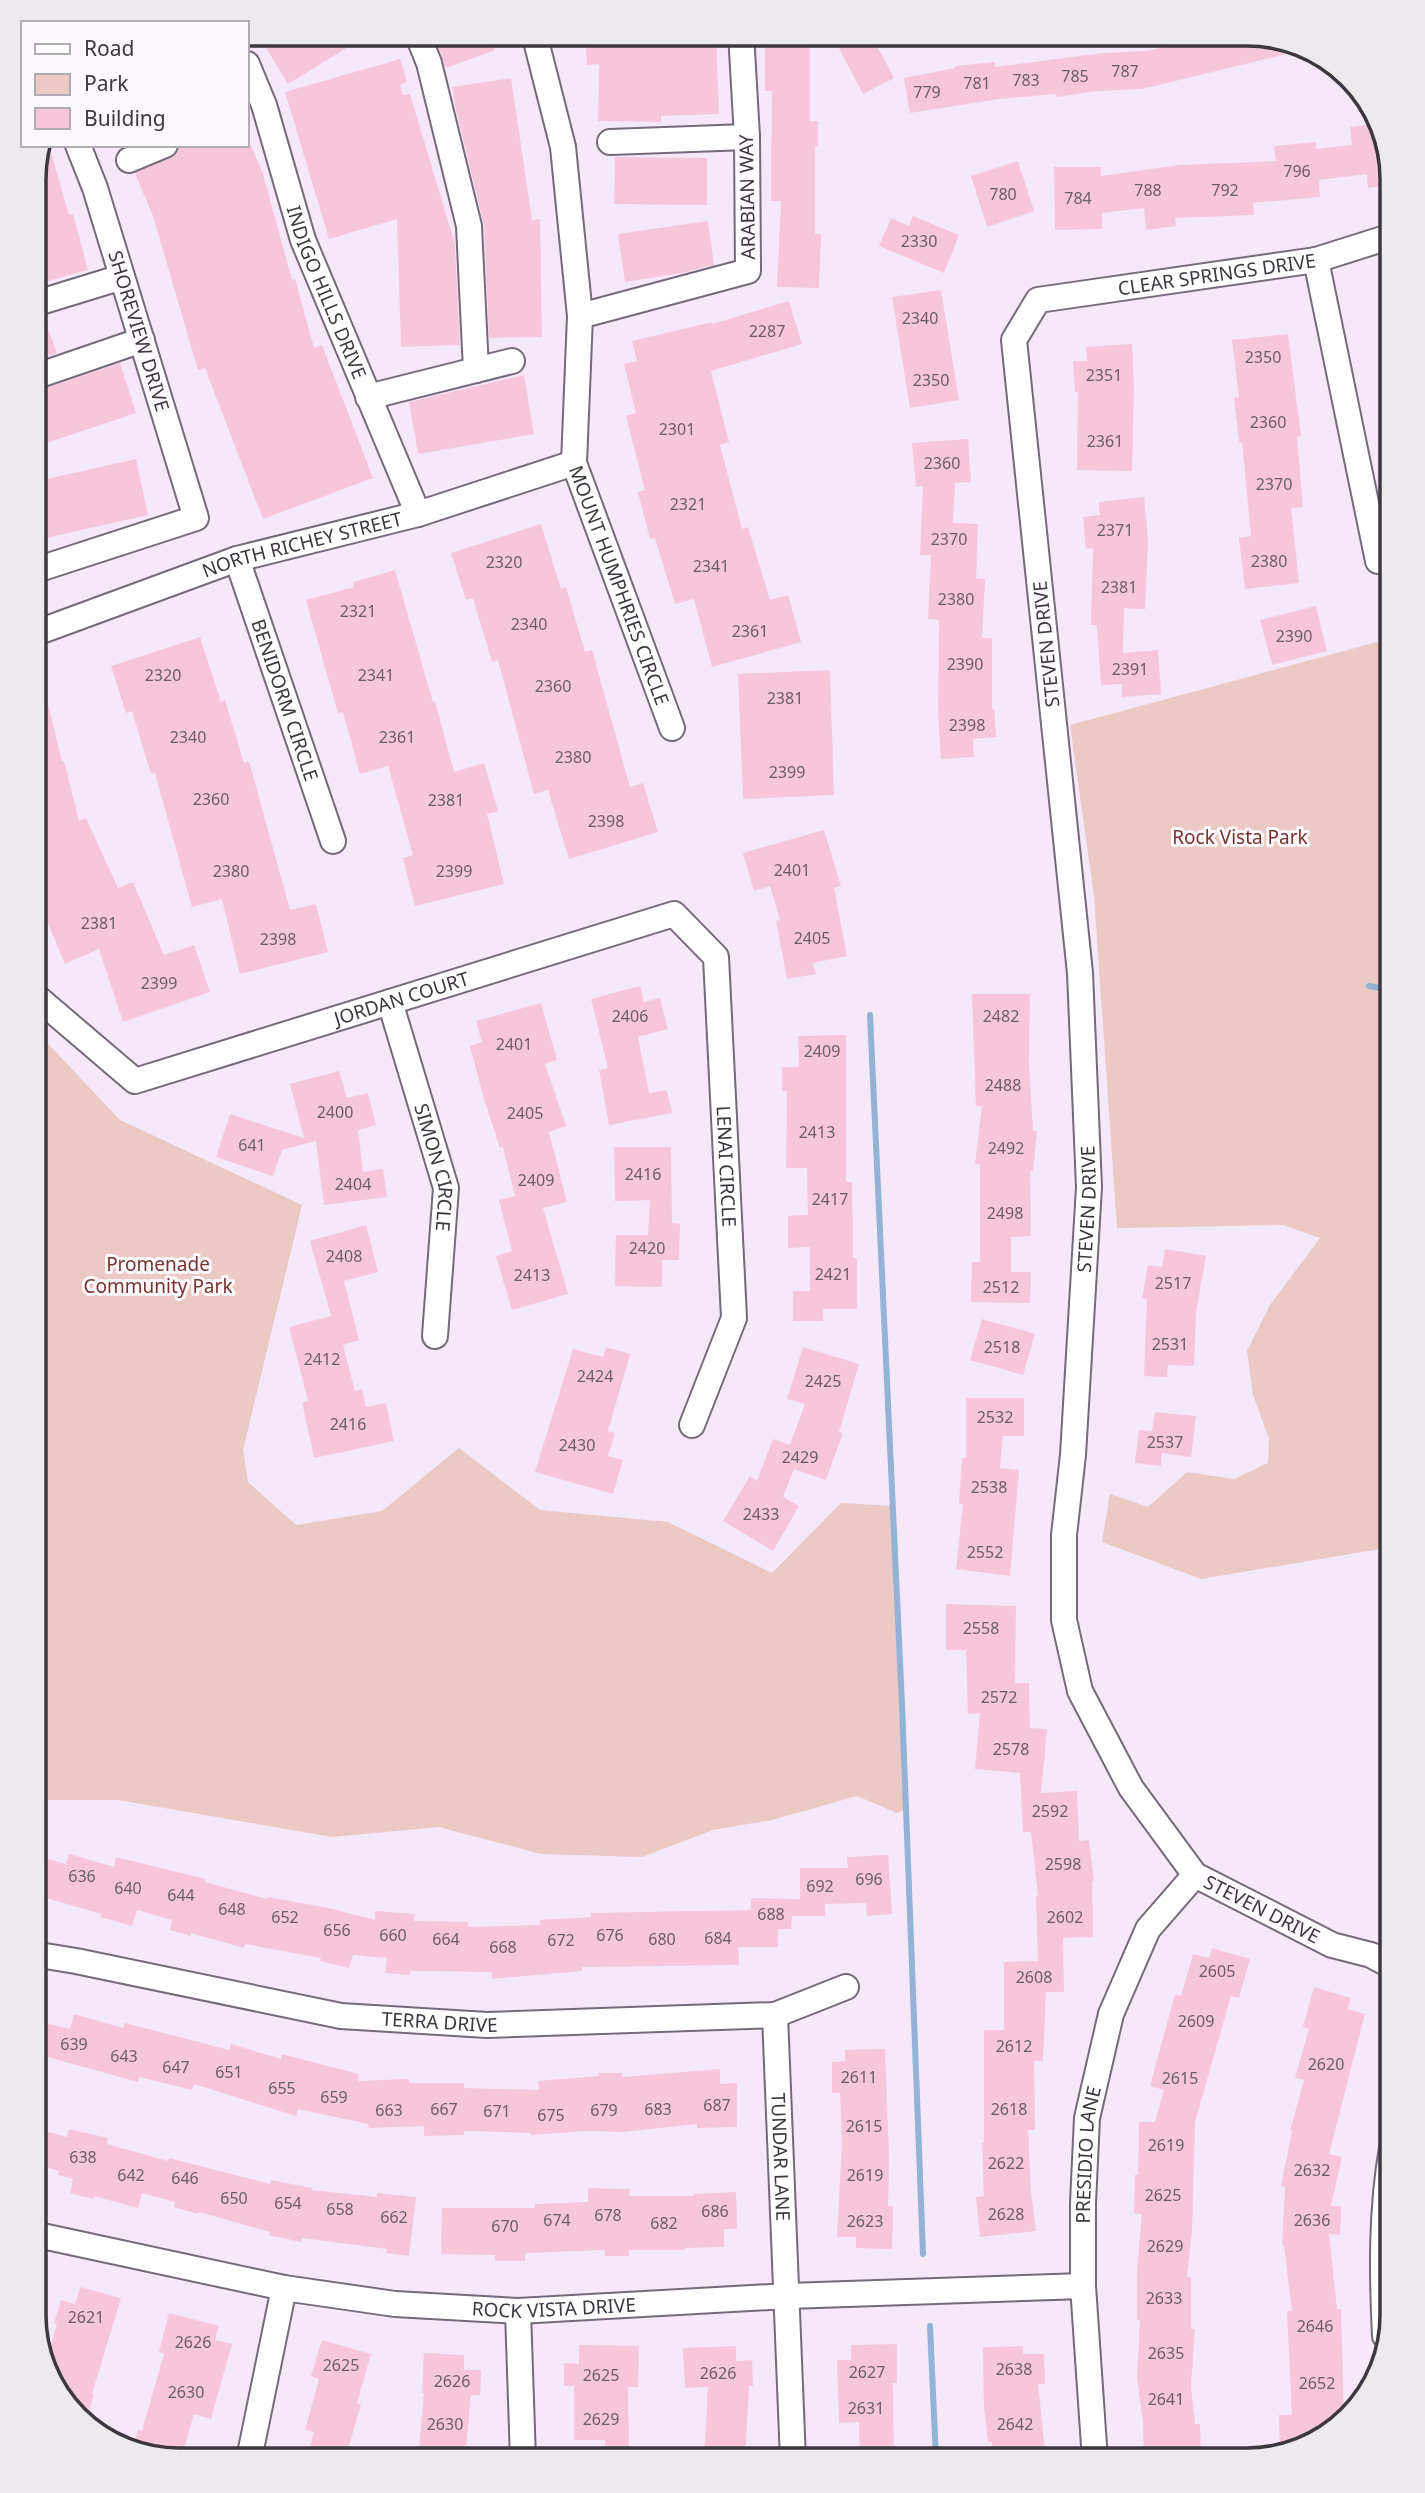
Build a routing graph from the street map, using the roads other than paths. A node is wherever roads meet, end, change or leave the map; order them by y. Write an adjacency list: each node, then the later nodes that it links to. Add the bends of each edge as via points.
1 (422, 46): 19 (street, via 469,226)
2 (537, 46): 16 (street, MOUNT HUMPHRIES CIRCLE, via 563,147)
3 (742, 46): 6 (street, ARABIAN WAY)
4 (248, 69): 5 (street, INDIGO HILLS DRIVE)
5 (256, 108): 21 (street, INDIGO HILLS DRIVE, via 303,240)
6 (747, 138): 7 (street); 16 (street, ARABIAN WAY, via 748,271)
7 (610, 142)
8 (79, 147): 13 (street, SHOREVIEW DRIVE)
9 (160, 147): 10 (street)
10 (129, 160)
11 (1380, 240): 12 (street, CLEAR SPRINGS DRIVE)
12 (1316, 260): 15 (street, CLEAR SPRINGS DRIVE); 25 (street)
13 (122, 277): 14 (street); 17 (street, SHOREVIEW DRIVE)
14 (46, 300)
15 (1038, 300): 35 (street, STEVEN DRIVE, via 1014,340 1080,973 1089,1187 1064,1535 1065,1620 1080,1691 1131,1788)
16 (580, 316): 22 (street, MOUNT HUMPHRIES CIRCLE)
17 (142, 341): 20 (street); 26 (street, SHOREVIEW DRIVE, via 195,517)
18 (512, 361): 19 (street)
19 (476, 370): 21 (street)
20 (46, 373)
21 (368, 397): 23 (street, INDIGO HILLS DRIVE)
22 (574, 463): 23 (street, NORTH RICHEY STREET); 28 (street, MOUNT HUMPHRIES CIRCLE)
23 (418, 514): 24 (street, NORTH RICHEY STREET)
24 (237, 559): 27 (street, NORTH RICHEY STREET); 29 (street, BENIDORM CIRCLE)
25 (1378, 561)
26 (46, 566)
27 (46, 629)
28 (672, 728)
29 (333, 841)
30 (676, 915): 31 (street, JORDAN COURT); 34 (street, LENAI CIRCLE, via 716,957 734,1318)
31 (390, 1002): 32 (street, JORDAN COURT, via 135,1081); 33 (street, SIMON CIRCLE, via 446,1188)
32 (46, 1005)
33 (435, 1336)
34 (692, 1425)
35 (1195, 1875): 37 (street, STEVEN DRIVE, via 1332,1945); 41 (street, PRESIDIO LANE, via 1148,1929 1111,2014 1087,2118)
36 (46, 1956): 39 (street, TERRA DRIVE, via 341,2016 487,2025)
37 (1380, 1960)
38 (846, 1987): 39 (street, TERRA DRIVE)
39 (775, 2015): 43 (street, TUNDAR LANE)
40 (46, 2237): 42 (street, ROCK VISTA DRIVE)
41 (1083, 2286): 43 (street, ROCK VISTA DRIVE); 48 (street, PRESIDIO LANE)
42 (284, 2288): 44 (street, ROCK VISTA DRIVE, via 395,2304); 45 (street)
43 (788, 2296): 44 (street, ROCK VISTA DRIVE); 47 (street, TUNDAR LANE)
44 (518, 2311): 46 (street)
45 (251, 2447)
46 (523, 2447)
47 (793, 2448)
48 (1094, 2448)

